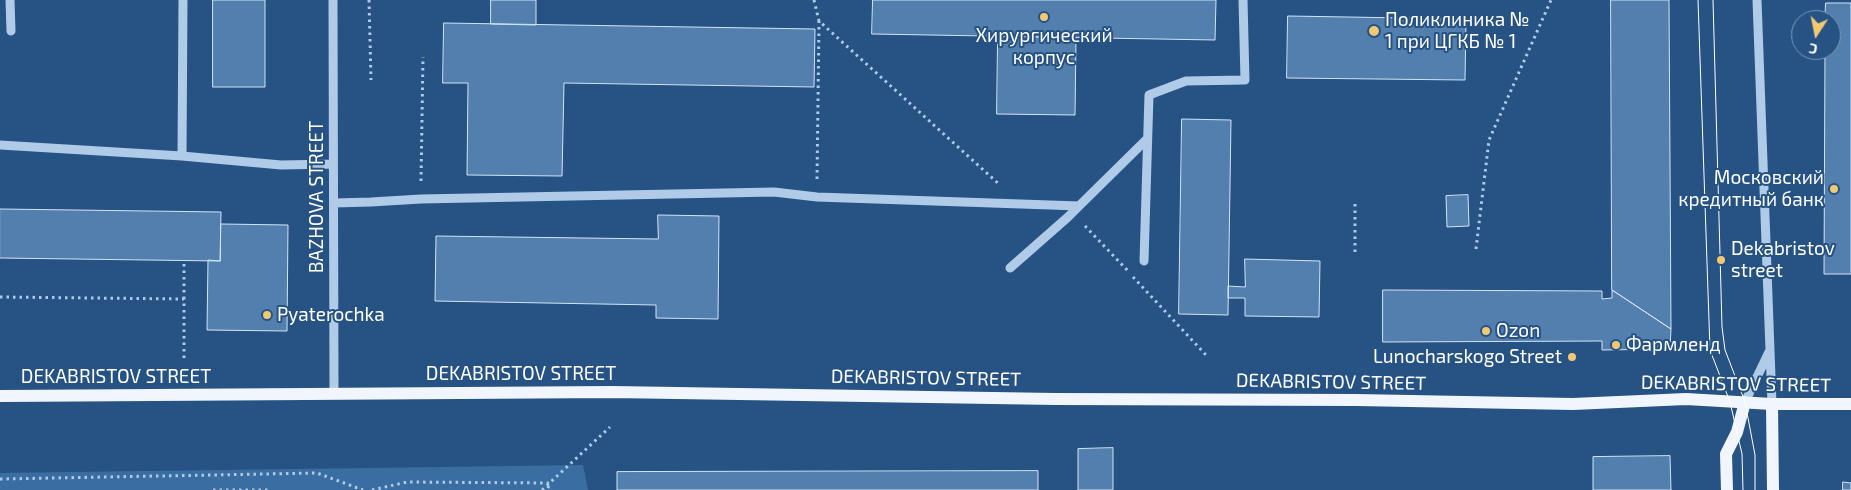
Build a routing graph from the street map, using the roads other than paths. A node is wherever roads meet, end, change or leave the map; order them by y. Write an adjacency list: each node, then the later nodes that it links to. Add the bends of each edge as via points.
1 (10, 0): 6 (street)
2 (183, 0): 9 (street)
3 (333, 0): 10 (street, BAZHOVA STREET)
4 (1244, 0): 7 (street, via 1245,80 1186,81 1149,95)
5 (1757, 0): 15 (street)
6 (11, 30)
7 (1147, 139): 12 (street); 13 (street)
8 (0, 145): 9 (street)
9 (182, 156): 10 (street, via 281,165)
10 (333, 164): 11 (street, BAZHOVA STREET)
11 (334, 203): 12 (street, via 774,192 817,197); 16 (street, BAZHOVA STREET)
12 (1079, 206): 14 (street)
13 (1144, 261)
14 (1010, 268)
15 (1770, 349): 18 (street); 19 (street)
16 (334, 394): 17 (main road, DEKABRISTOV STREET); 18 (main road, DEKABRISTOV STREET, via 612,392 1573,404 1686,399)
17 (0, 396)
18 (1745, 402): 19 (main road, DEKABRISTOV STREET); 21 (main road, via 1737,432 1726,454)
19 (1772, 404): 20 (main road, DEKABRISTOV STREET); 22 (main road)
20 (1851, 404)
21 (1727, 490)
22 (1773, 490)

